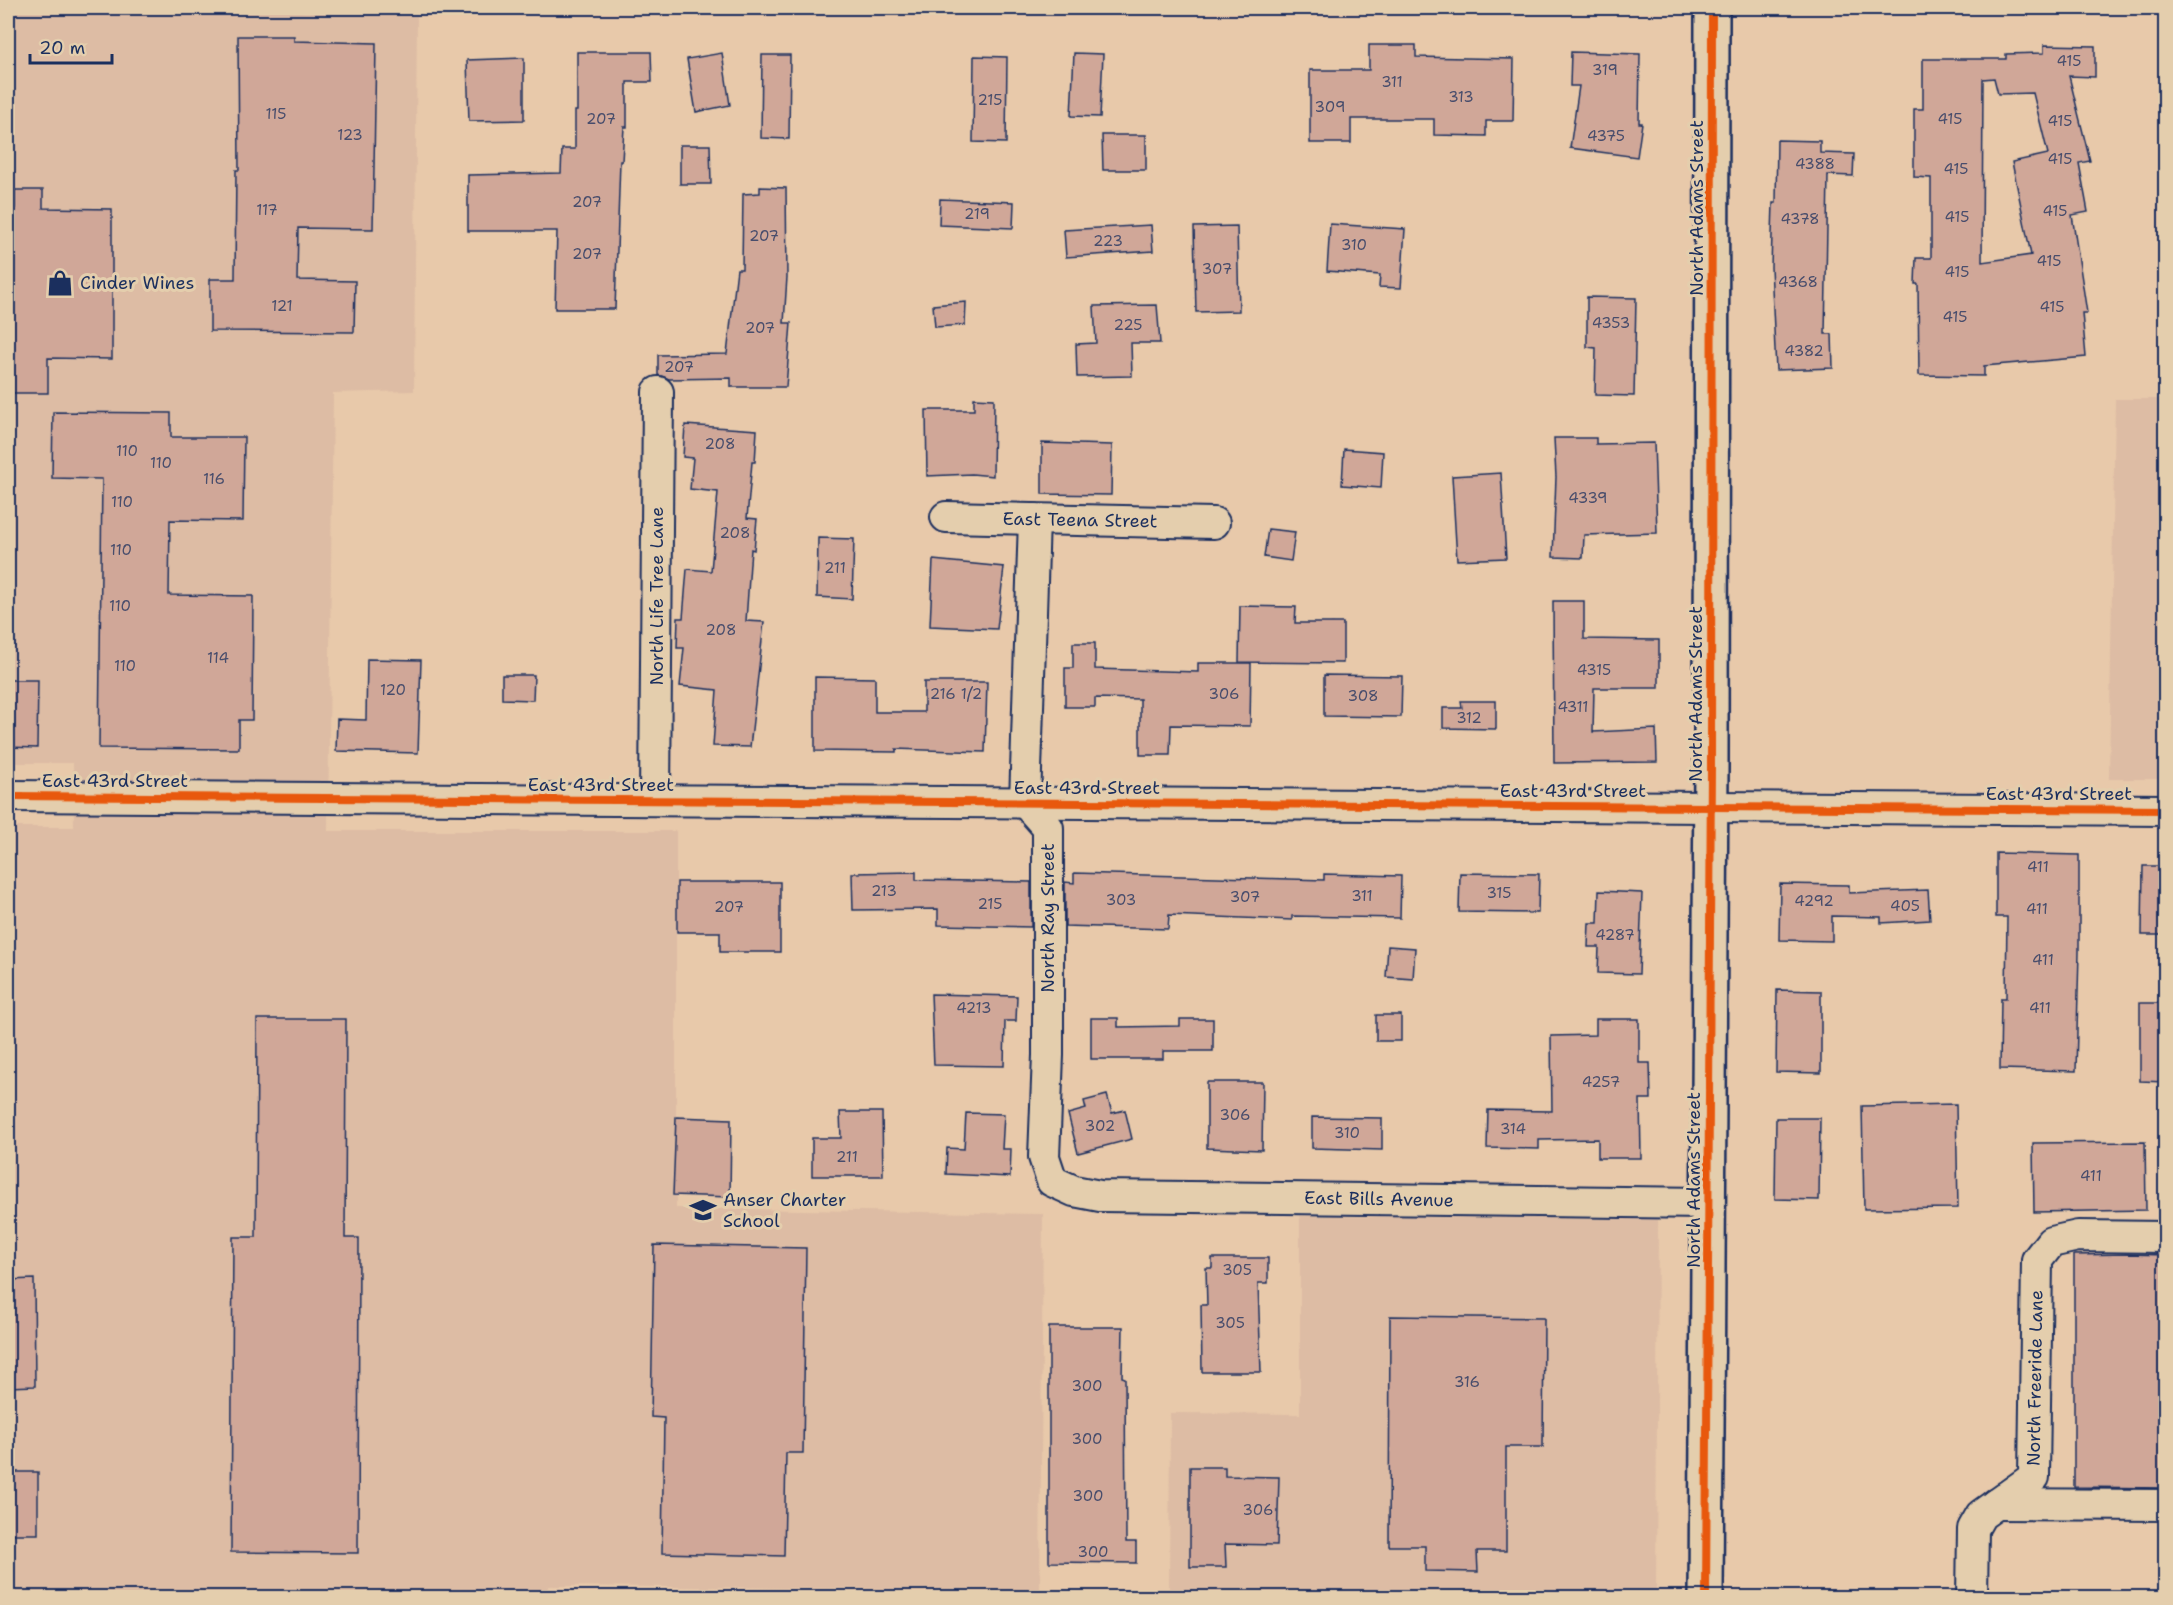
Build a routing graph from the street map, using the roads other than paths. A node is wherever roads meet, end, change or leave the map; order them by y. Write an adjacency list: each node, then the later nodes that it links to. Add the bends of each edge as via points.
1 (1712, 8): 9 (street, North Adams Street)
2 (658, 392): 7 (street, North Life Tree Lane)
3 (946, 517): 4 (street, East Teena Street)
4 (1034, 519): 5 (street, East Teena Street); 8 (street)
5 (1214, 523)
6 (8, 796): 7 (street, East 43rd Street)
7 (655, 800): 8 (street, East 43rd Street)
8 (1025, 802): 9 (street, East 43rd Street); 11 (street, North Ray Street, via 1048,828 1044,1157)
9 (1711, 807): 10 (street, East 43rd Street); 12 (street, North Adams Street)
10 (2166, 810)
11 (1052, 1181): 12 (street, East Bills Avenue, via 1100,1196)
12 (1709, 1203): 16 (street, North Adams Street)
13 (2166, 1237): 14 (street, North Freeride Lane, via 2078,1236 2051,1242 2037,1260 2034,1476)
14 (1996, 1504): 15 (street); 17 (street, North Freeride Lane, via 1981,1515 1973,1529)
15 (2166, 1505)
16 (1706, 1598)
17 (1972, 1598)

